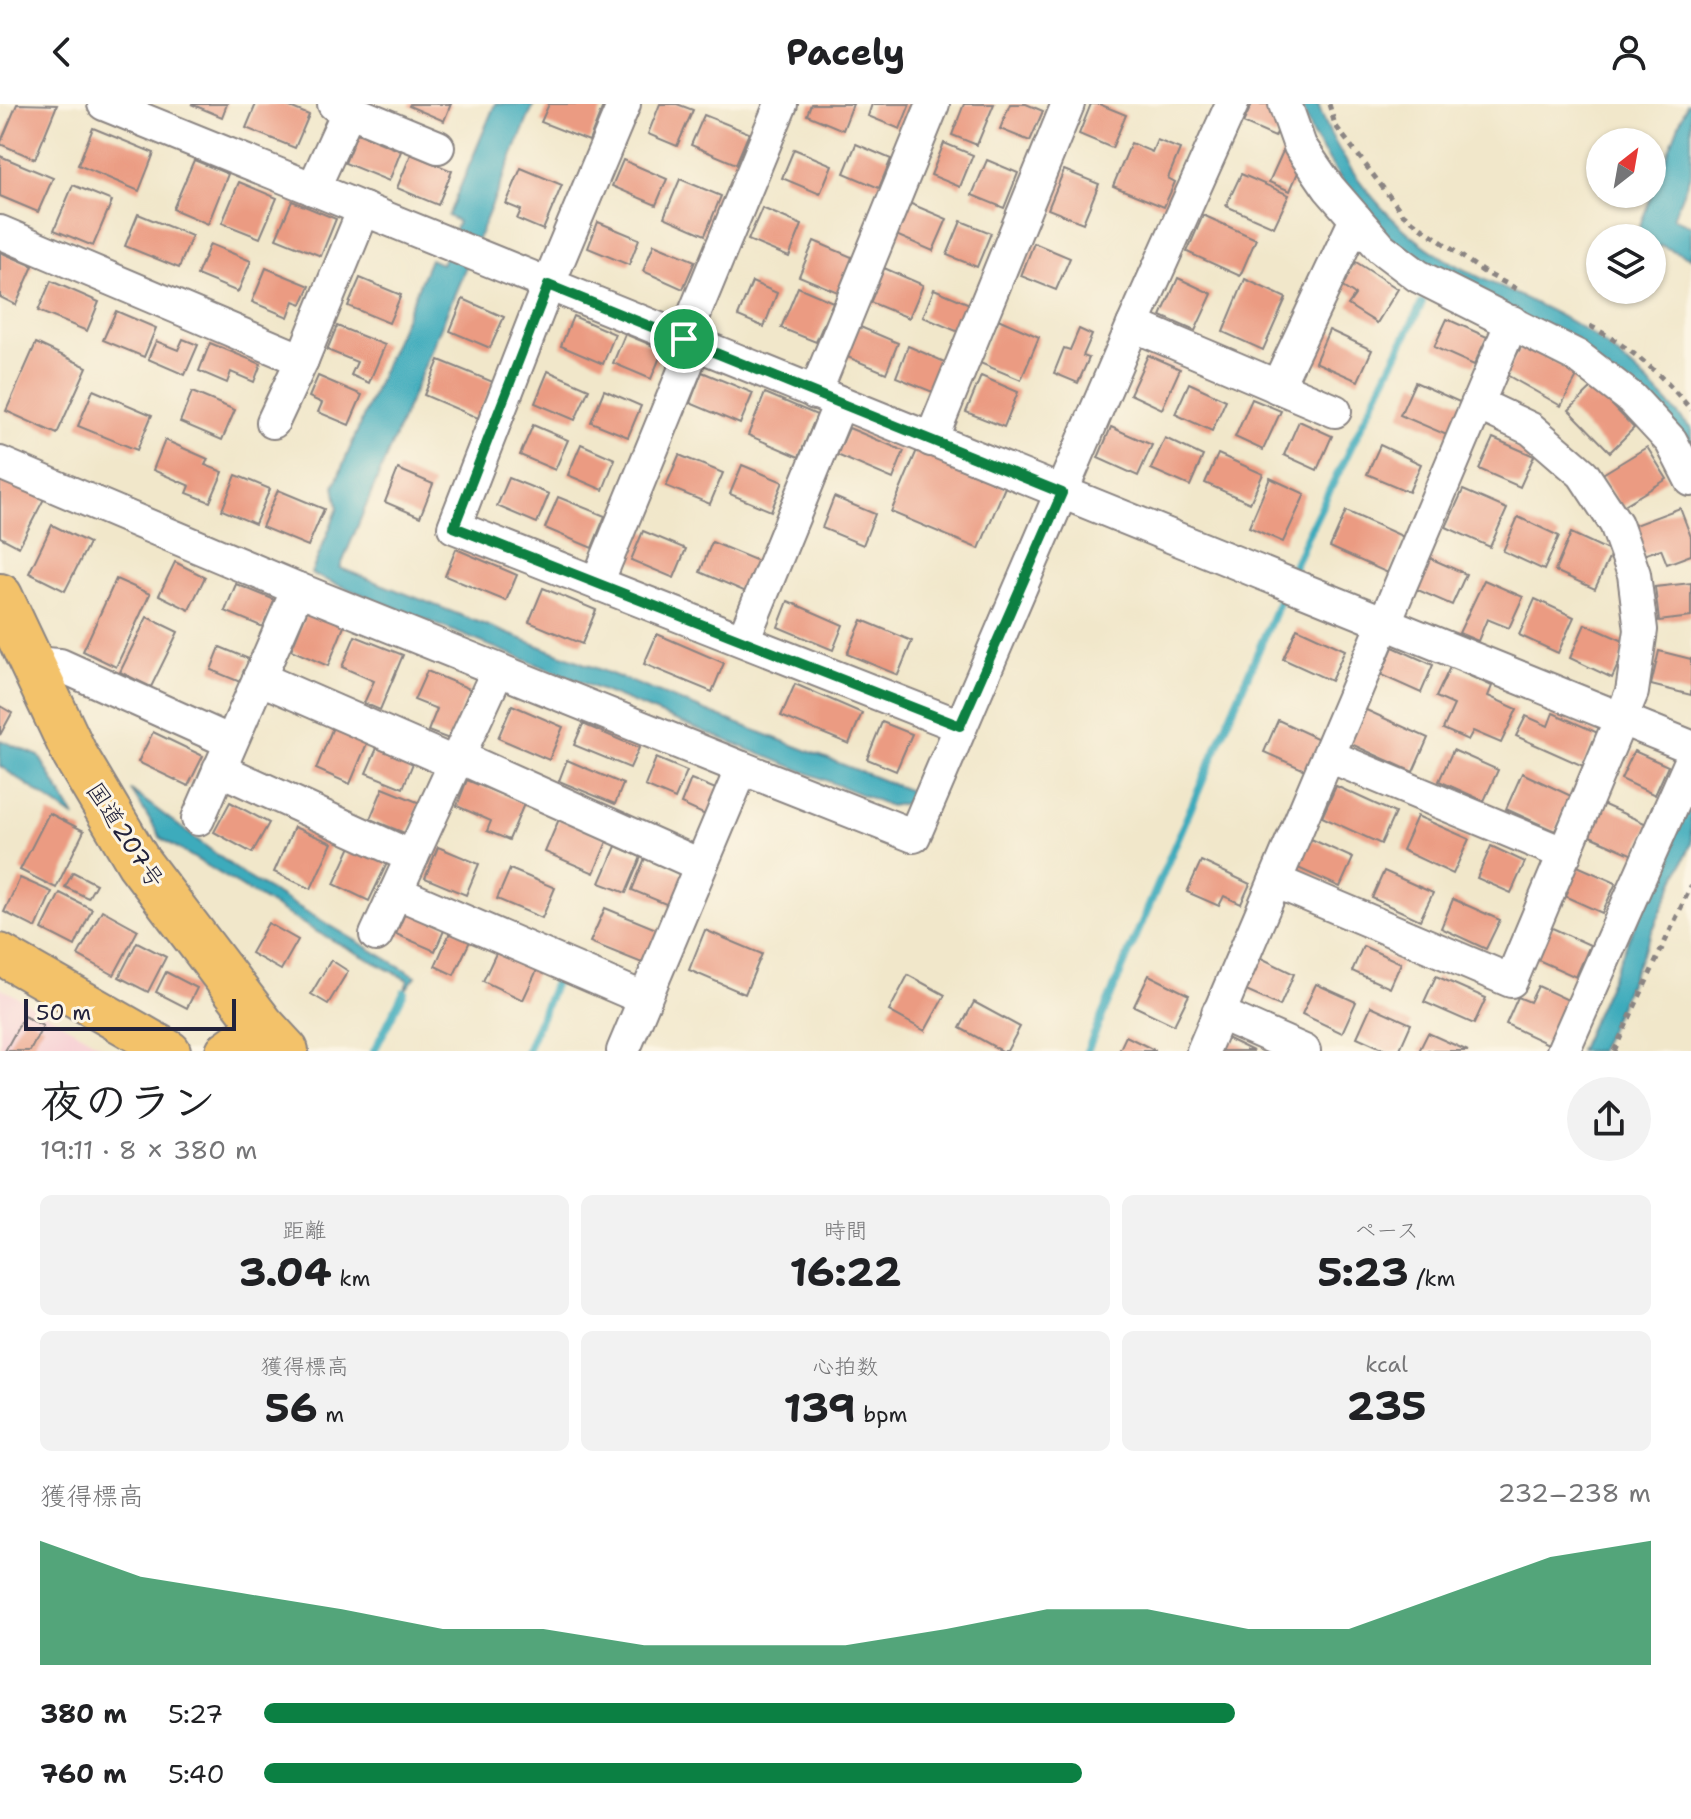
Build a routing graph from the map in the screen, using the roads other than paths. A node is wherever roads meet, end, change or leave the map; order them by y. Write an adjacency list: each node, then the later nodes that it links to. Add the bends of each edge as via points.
1 (104, 104): 10 (street)
2 (624, 104): 14 (street)
3 (781, 104): 17 (street)
4 (933, 104): 20 (street)
5 (1068, 104): 24 (street)
6 (1232, 104): 16 (street)
7 (1285, 104): 12 (street, via 1300,146)
8 (341, 107): 9 (street); 10 (street)
9 (438, 147)
10 (313, 189): 11 (street)
11 (364, 209): 14 (street); 18 (street)
12 (1356, 219): 15 (street, via 1381,248 1418,276); 19 (street)
13 (0, 232): 18 (street)
14 (548, 285): 17 (street); 28 (street, via 454,527)
15 (1512, 322): 21 (street); 26 (street, via 1577,356 1631,398 1671,441)
16 (1133, 325): 19 (street); 27 (street)
17 (690, 342): 20 (street); 28 (street)
18 (302, 360): 23 (street)
19 (1277, 387): 22 (street)
20 (828, 398): 24 (street); 32 (street)
21 (1478, 404): 31 (street); 36 (street, via 1531,429 1583,474 1616,524 1634,574 1641,630 1632,692)
22 (1335, 411)
23 (273, 422)
24 (931, 440): 27 (street)
25 (0, 463): 29 (street)
26 (1691, 480)
27 (1062, 493): 31 (street); 37 (street)
28 (597, 583): 32 (street)
29 (298, 589): 34 (street); 35 (street)
30 (0, 596): 33 (highway, 国道207号)
31 (1385, 624): 36 (street); 40 (street)
32 (743, 640): 37 (street)
33 (30, 663): 39 (street, via 60,665); 54 (highway, 国道207号, via 75,755 139,863)
34 (498, 670): 41 (street); 43 (street)
35 (259, 678): 39 (street); 41 (street)
36 (1621, 720): 38 (street); 45 (street)
37 (960, 726): 43 (street, via 914,836)
38 (1691, 747)
39 (225, 756): 44 (street); 46 (street)
40 (1329, 756): 45 (street); 48 (street)
41 (457, 761): 46 (street); 47 (street)
42 (1691, 761): 60 (street)
43 (742, 768): 47 (street)
44 (198, 819)
45 (1565, 854): 48 (street, via 1511,981)
46 (412, 857): 49 (street)
47 (700, 865): 52 (street)
48 (1275, 881): 53 (street)
49 (396, 892): 50 (street); 52 (street)
50 (376, 935)
51 (0, 954): 56 (main road)
52 (645, 999): 58 (street)
53 (1218, 1013): 55 (street); 59 (street)
54 (274, 1038): 57 (main road)
55 (1291, 1048)
56 (170, 1051)
57 (226, 1051)
58 (623, 1051)
59 (1203, 1051)
60 (1563, 1051)

